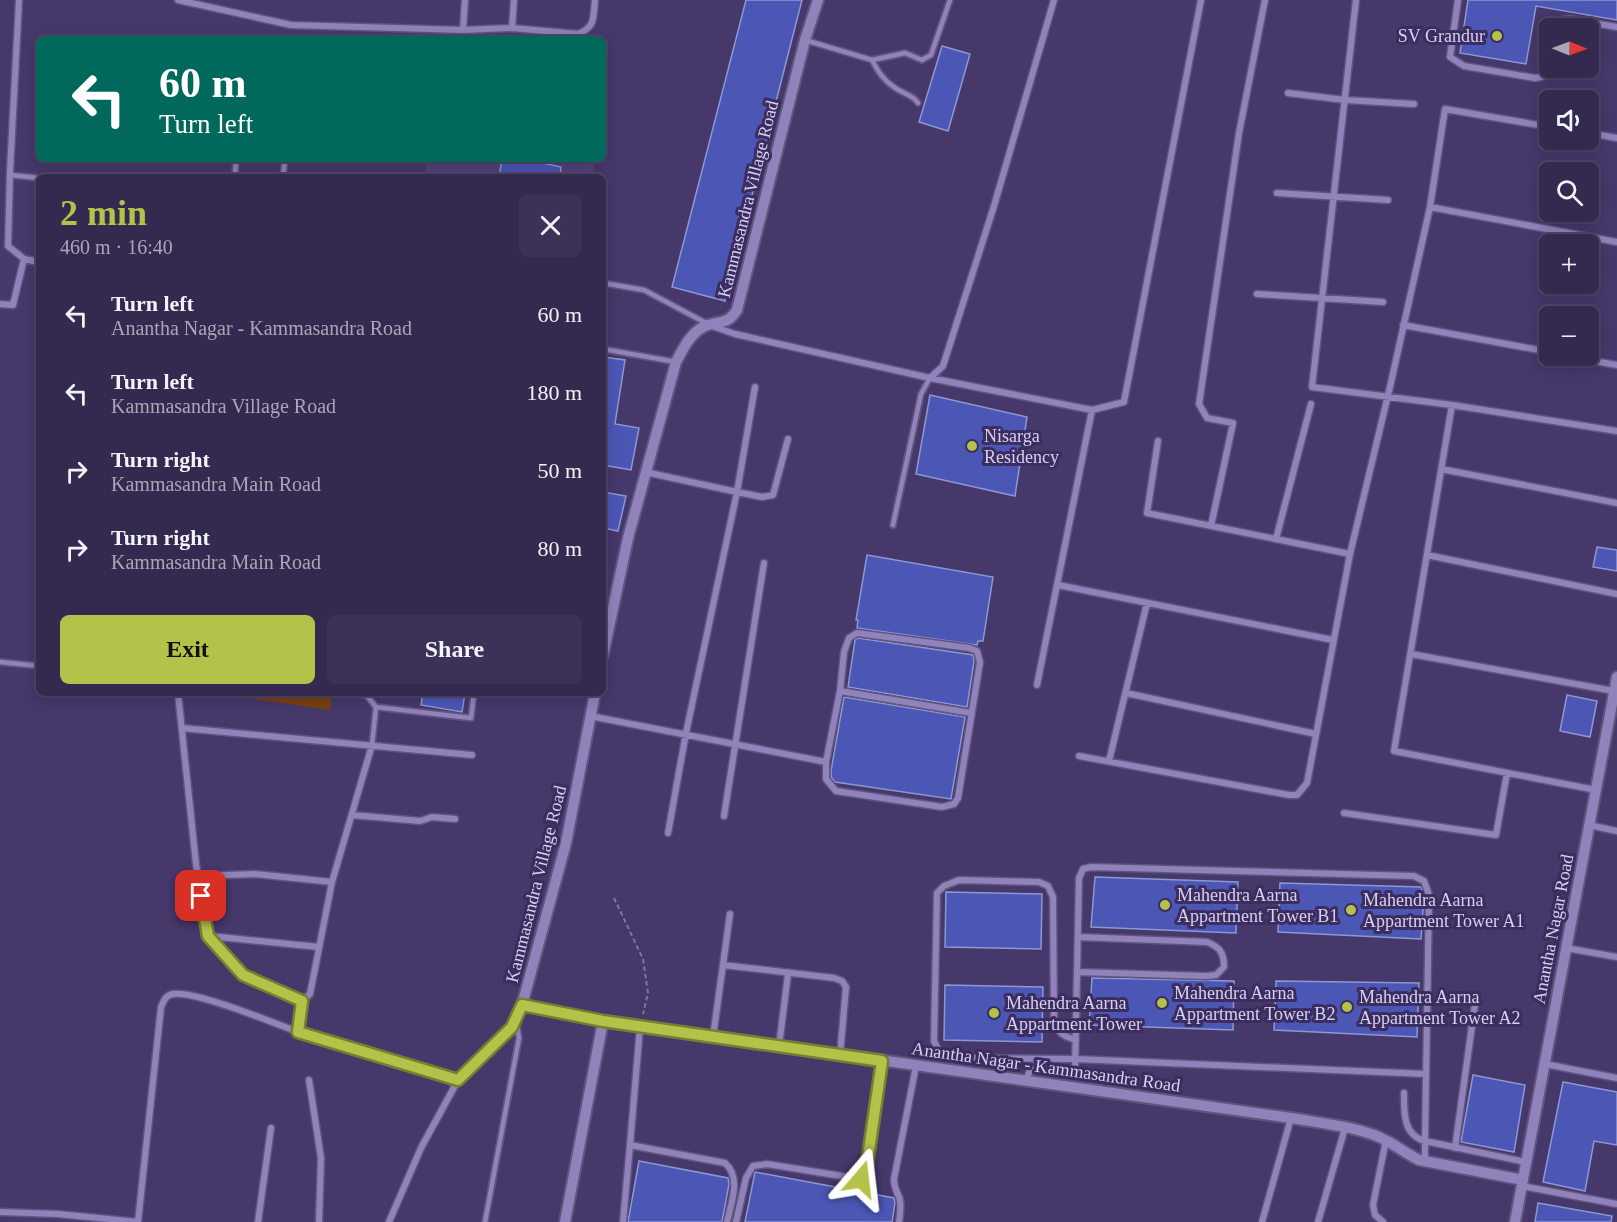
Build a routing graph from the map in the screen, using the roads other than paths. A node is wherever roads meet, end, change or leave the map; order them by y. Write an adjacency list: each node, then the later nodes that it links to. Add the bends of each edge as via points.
1 (19, 0): 28 (street)
2 (178, 0): 13 (street)
3 (465, 0): 17 (street)
4 (514, 0): 16 (street)
5 (595, 0): 16 (street, via 593,23 578,34)
6 (818, 0): 18 (street, Kammasandra Village Road)
7 (950, 0): 19 (lane, via 931,55 922,60 904,53)
8 (1054, 0): 49 (street, via 943,366)
9 (1201, 0): 54 (street, via 1124,402)
10 (1265, 0): 63 (street, via 1239,133 1199,404 1207,418 1233,423)
11 (1356, 0): 22 (street)
12 (1458, 0): 20 (street, via 1450,57 1464,66)
13 (188, 1): 17 (street, via 291,25)
14 (1599, 24): 15 (street)
15 (1617, 27)
16 (512, 28): 17 (street)
17 (463, 30)
18 (806, 40): 19 (lane); 42 (street, Kammasandra Village Road, via 741,300 727,322)
19 (872, 60): 23 (lane, via 882,77)
20 (1539, 77)
21 (1288, 93): 22 (street)
22 (1345, 100): 24 (street); 31 (street)
23 (918, 103)
24 (1414, 104)
25 (1539, 125): 33 (street, via 1445,109)
26 (1599, 136): 27 (street)
27 (1617, 138)
28 (10, 176): 29 (lane); 35 (street, via 8,246)
29 (36, 178)
30 (1277, 193): 31 (street)
31 (1334, 197): 32 (street); 39 (street)
32 (1388, 200)
33 (1430, 207): 34 (street); 43 (street)
34 (1617, 242)
35 (24, 259): 36 (street); 41 (street, via 13,304)
36 (36, 261)
37 (606, 284): 42 (lane, via 645,290)
38 (1257, 294): 39 (street)
39 (1323, 298): 40 (street); 51 (street, via 1312,387)
40 (1383, 302)
41 (0, 304)
42 (708, 325): 46 (street, Kammasandra Village Road, via 690,338); 49 (street)
43 (1403, 325): 45 (street); 51 (street)
44 (606, 350): 46 (lane)
45 (1539, 350)
46 (676, 362): 59 (street, Kammasandra Village Road)
47 (1599, 362): 48 (street)
48 (1617, 365)
49 (930, 378): 54 (street); 62 (lane, via 921,394)
50 (755, 387): 60 (street)
51 (1388, 397): 53 (street); 65 (street)
52 (1311, 404): 64 (street)
53 (1452, 405): 55 (street); 58 (street)
54 (1092, 410): 68 (street)
55 (1617, 431)
56 (788, 439): 60 (street, via 773,495)
57 (1158, 441): 63 (street, via 1147,513)
58 (1441, 469): 61 (street); 66 (street)
59 (645, 472): 60 (street); 72 (street, Kammasandra Village Road)
60 (737, 492): 90 (street)
61 (1617, 503)
62 (893, 525)
63 (1211, 526): 64 (street)
64 (1276, 539): 65 (street)
65 (1350, 554): 71 (street)
66 (1427, 555): 69 (street); 73 (street)
67 (764, 563): 92 (street)
68 (1058, 585): 70 (street); 77 (street)
69 (1617, 594)
70 (1147, 603): 71 (street); 80 (street)
71 (1333, 640): 91 (street)
72 (606, 641)
73 (1411, 654): 78 (street); 98 (street, via 1394,751)
74 (0, 662): 75 (lane)
75 (36, 666)
76 (1617, 677): 78 (street, Anantha Nagar Road)
77 (1037, 685)
78 (1614, 691): 85 (street, Anantha Nagar Road)
79 (840, 692): 87 (street); 87 (street, via 844,652 849,638 857,633 969,648 977,651 980,662); 97 (street)
80 (1126, 693): 91 (street); 96 (street)
81 (178, 696): 89 (street)
82 (368, 696): 86 (lane)
83 (474, 696): 86 (lane, via 471,718)
84 (594, 696): 88 (street, Kammasandra Village Road)
85 (1614, 705): 99 (street, Anantha Nagar Road)
86 (376, 708): 93 (lane)
87 (971, 713): 97 (street, via 954,804 942,807 836,791 826,778)
88 (590, 716): 90 (street); 120 (street, Kammasandra Village Road, via 566,843)
89 (182, 729): 93 (street); 107 (street)
90 (686, 733): 92 (street); 106 (street)
91 (1316, 734): 96 (street, via 1306,783 1297,795)
92 (735, 743): 97 (street); 102 (street)
93 (372, 745): 94 (street); 101 (street)
94 (472, 755)
95 (1079, 756): 96 (street)
96 (1109, 761)
97 (826, 762)
98 (1507, 773): 99 (street); 100 (street, via 1496,835)
99 (1596, 790): 104 (street, Anantha Nagar Road)
100 (1344, 813)
101 (352, 815): 103 (street, via 420,821 432,817); 108 (street)
102 (724, 816)
103 (455, 819)
104 (1589, 825): 105 (street); 113 (street, Anantha Nagar Road)
105 (1617, 831)
106 (668, 833)
107 (198, 876): 108 (street, via 255,874); 110 (street)
108 (332, 882): 112 (street)
109 (730, 914): 115 (street)
110 (208, 936): 112 (street); 118 (street, via 243,975)
111 (1078, 937): 116 (street); 116 (street, via 1207,942 1218,946 1224,956 1224,967 1216,975 1207,976); 133 (street, via 1079,878 1083,869 1090,867 1414,876 1424,881 1429,895)
112 (319, 947): 118 (street, via 310,994)
113 (1566, 948): 114 (street); 131 (street, Anantha Nagar Road)
114 (1617, 957)
115 (723, 965): 117 (street); 125 (street)
116 (1077, 972): 126 (street)
117 (788, 974): 127 (street); 128 (street, via 834,978 846,987)
118 (302, 1001): 124 (street)
119 (1475, 1004): 145 (street)
120 (522, 1005): 121 (street, Kammasandra Village Road); 122 (street, Anantha Nagar - Kammasandra Road)
121 (516, 1020): 136 (street, Kammasandra Village Road); 155 (lane, via 519,1038)
122 (603, 1021): 123 (street, Anantha Nagar - Kammasandra Road); 156 (street)
123 (640, 1027): 125 (street, Anantha Nagar - Kammasandra Road); 144 (street)
124 (298, 1032): 136 (street); 151 (street, via 204,999 179,993 165,997 155,1056)
125 (713, 1037): 127 (street, Anantha Nagar - Kammasandra Road)
126 (1076, 1040): 129 (street); 129 (street, via 1057,1030 1054,1019 1053,897 1048,886 1040,882 959,880 944,886 937,893 934,1041 939,1052 946,1058)
127 (779, 1046): 128 (street, Anantha Nagar - Kammasandra Road)
128 (840, 1055): 130 (street, Anantha Nagar - Kammasandra Road)
129 (1076, 1059): 133 (street); 137 (street, via 1075,1069 1070,1072 1030,1070)
130 (882, 1061): 132 (street, Anantha Nagar - Kammasandra Road); 159 (street, via 866,1171 861,1179 767,1164 753,1166 746,1178)
131 (1545, 1064): 134 (street); 147 (street, Anantha Nagar Road)
132 (916, 1066): 137 (street, Anantha Nagar - Kammasandra Road); 160 (street, via 894,1179 894,1191 900,1198)
133 (1426, 1074): 143 (street)
134 (1617, 1078)
135 (309, 1080): 153 (street, via 321,1158)
136 (458, 1080): 154 (street, Kammasandra Village Road, via 421,1148)
137 (1026, 1081): 139 (street, Anantha Nagar - Kammasandra Road)
138 (1404, 1093): 143 (street, via 1408,1131)
139 (1291, 1118): 141 (street, Anantha Nagar - Kammasandra Road); 161 (street)
140 (271, 1128): 152 (street)
141 (1345, 1128): 142 (street, Anantha Nagar - Kammasandra Road); 162 (street)
142 (1386, 1140): 146 (street, Anantha Nagar - Kammasandra Road); 163 (street, via 1373,1204 1375,1215)
143 (1425, 1141): 145 (street); 146 (street)
144 (630, 1145): 157 (street); 158 (street, via 725,1163 733,1170 735,1183)
145 (1455, 1148): 147 (street)
146 (1425, 1161): 148 (street, Anantha Nagar - Kammasandra Road)
147 (1526, 1162): 148 (street, Anantha Nagar Road)
148 (1523, 1183): 149 (street); 164 (street, Anantha Nagar Road)
149 (1617, 1204)
150 (0, 1212): 151 (street)
151 (139, 1222)
152 (258, 1222)
153 (319, 1222)
154 (389, 1222)
155 (484, 1222)
156 (565, 1222)
157 (623, 1222)
158 (727, 1222)
159 (736, 1222)
160 (899, 1222)
161 (1262, 1222)
162 (1318, 1222)
163 (1383, 1222)
164 (1515, 1222)

